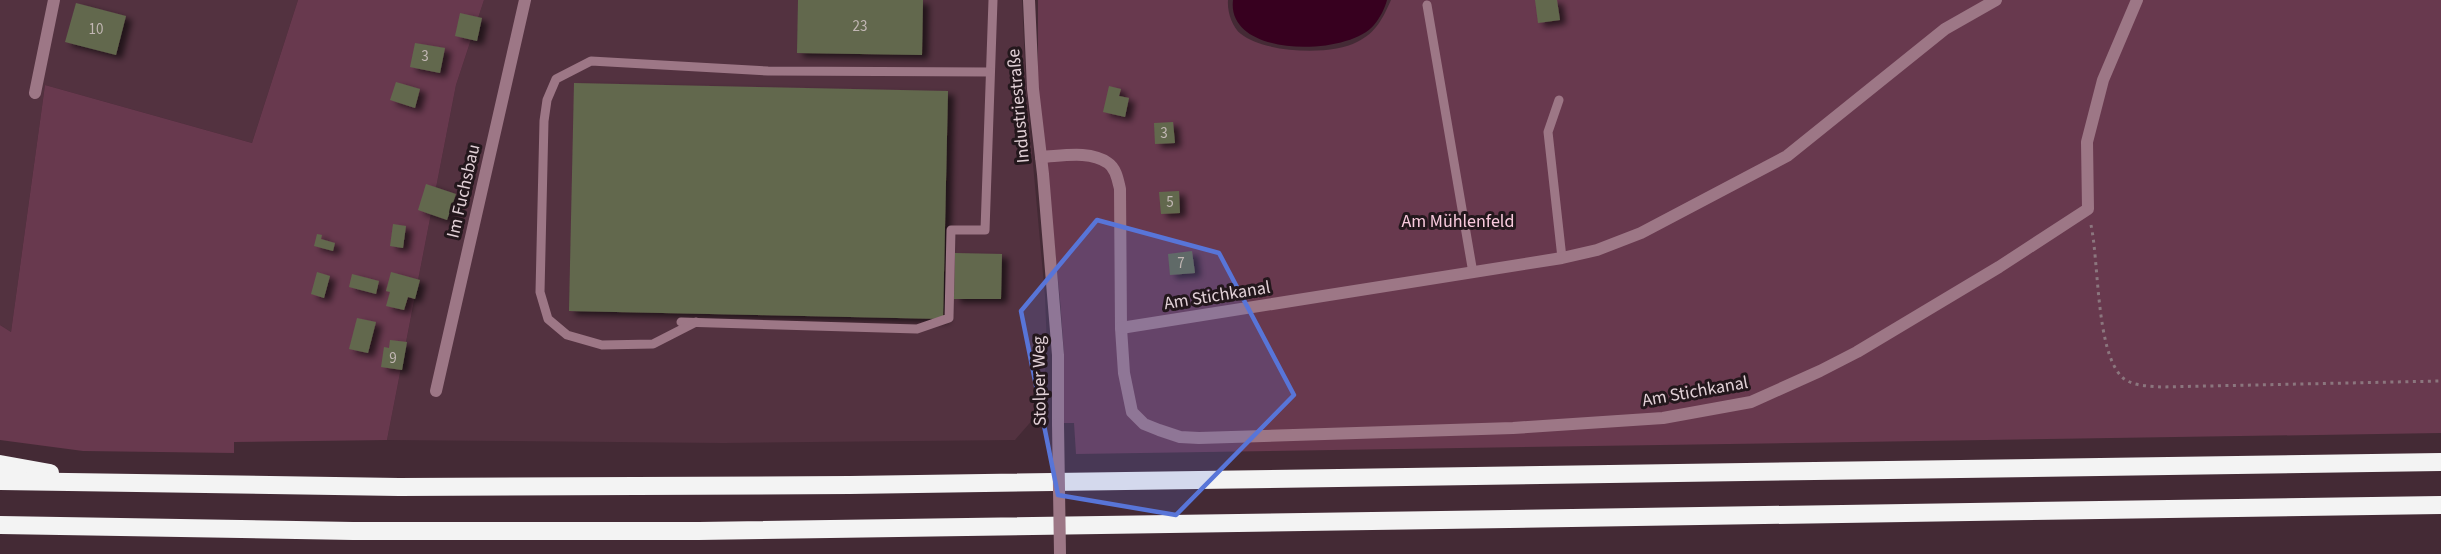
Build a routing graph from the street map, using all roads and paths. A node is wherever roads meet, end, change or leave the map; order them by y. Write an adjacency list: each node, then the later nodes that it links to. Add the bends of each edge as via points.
1 (54, 0): 9 (street)
2 (525, 0): 20 (street, Im Fuchsbau)
3 (993, 0): 8 (lane)
4 (1029, 0): 11 (street, Industriestraße)
5 (1996, 0): 14 (street, Am Stichkanal, via 1946,29 1787,156 1641,233)
6 (2138, 0): 13 (street, via 2103,80 2087,142)
7 (1427, 5): 15 (lane)
8 (990, 72): 17 (lane, via 985,230 951,230 949,318 917,328); 17 (lane, via 768,70 591,61 556,79 544,121 540,292 548,319 567,335 602,345 653,344)
9 (35, 93)
10 (1559, 100): 14 (lane, via 1548,132)
11 (1041, 157): 12 (street, Industriestraße); 18 (street, Am Stichkanal, via 1092,156 1110,163 1116,175 1120,189)
12 (1046, 208): 29 (street, Stolper Weg, bridge, via 1058,355)
13 (2088, 209): 18 (street, Am Stichkanal, via 1989,273 1820,371 1751,402 1663,418 1313,436 1180,437 1144,424 1132,412); 19 (path, via 2106,345 2122,378 2161,387)
14 (1562, 258): 15 (street, Am Stichkanal)
15 (1473, 273): 18 (street, Am Stichkanal)
16 (681, 322): 17 (lane)
17 (696, 322)
18 (1121, 328)
19 (2441, 381)
20 (436, 391)
21 (2441, 462): 24 (highway, via 884,484 399,488)
22 (0, 464): 24 (highway)
23 (0, 481): 24 (highway)
24 (123, 484)
25 (2441, 505): 27 (highway, via 699,531)
26 (0, 525): 27 (highway)
27 (100, 527): 28 (highway)
28 (0, 534)
29 (1060, 554)

